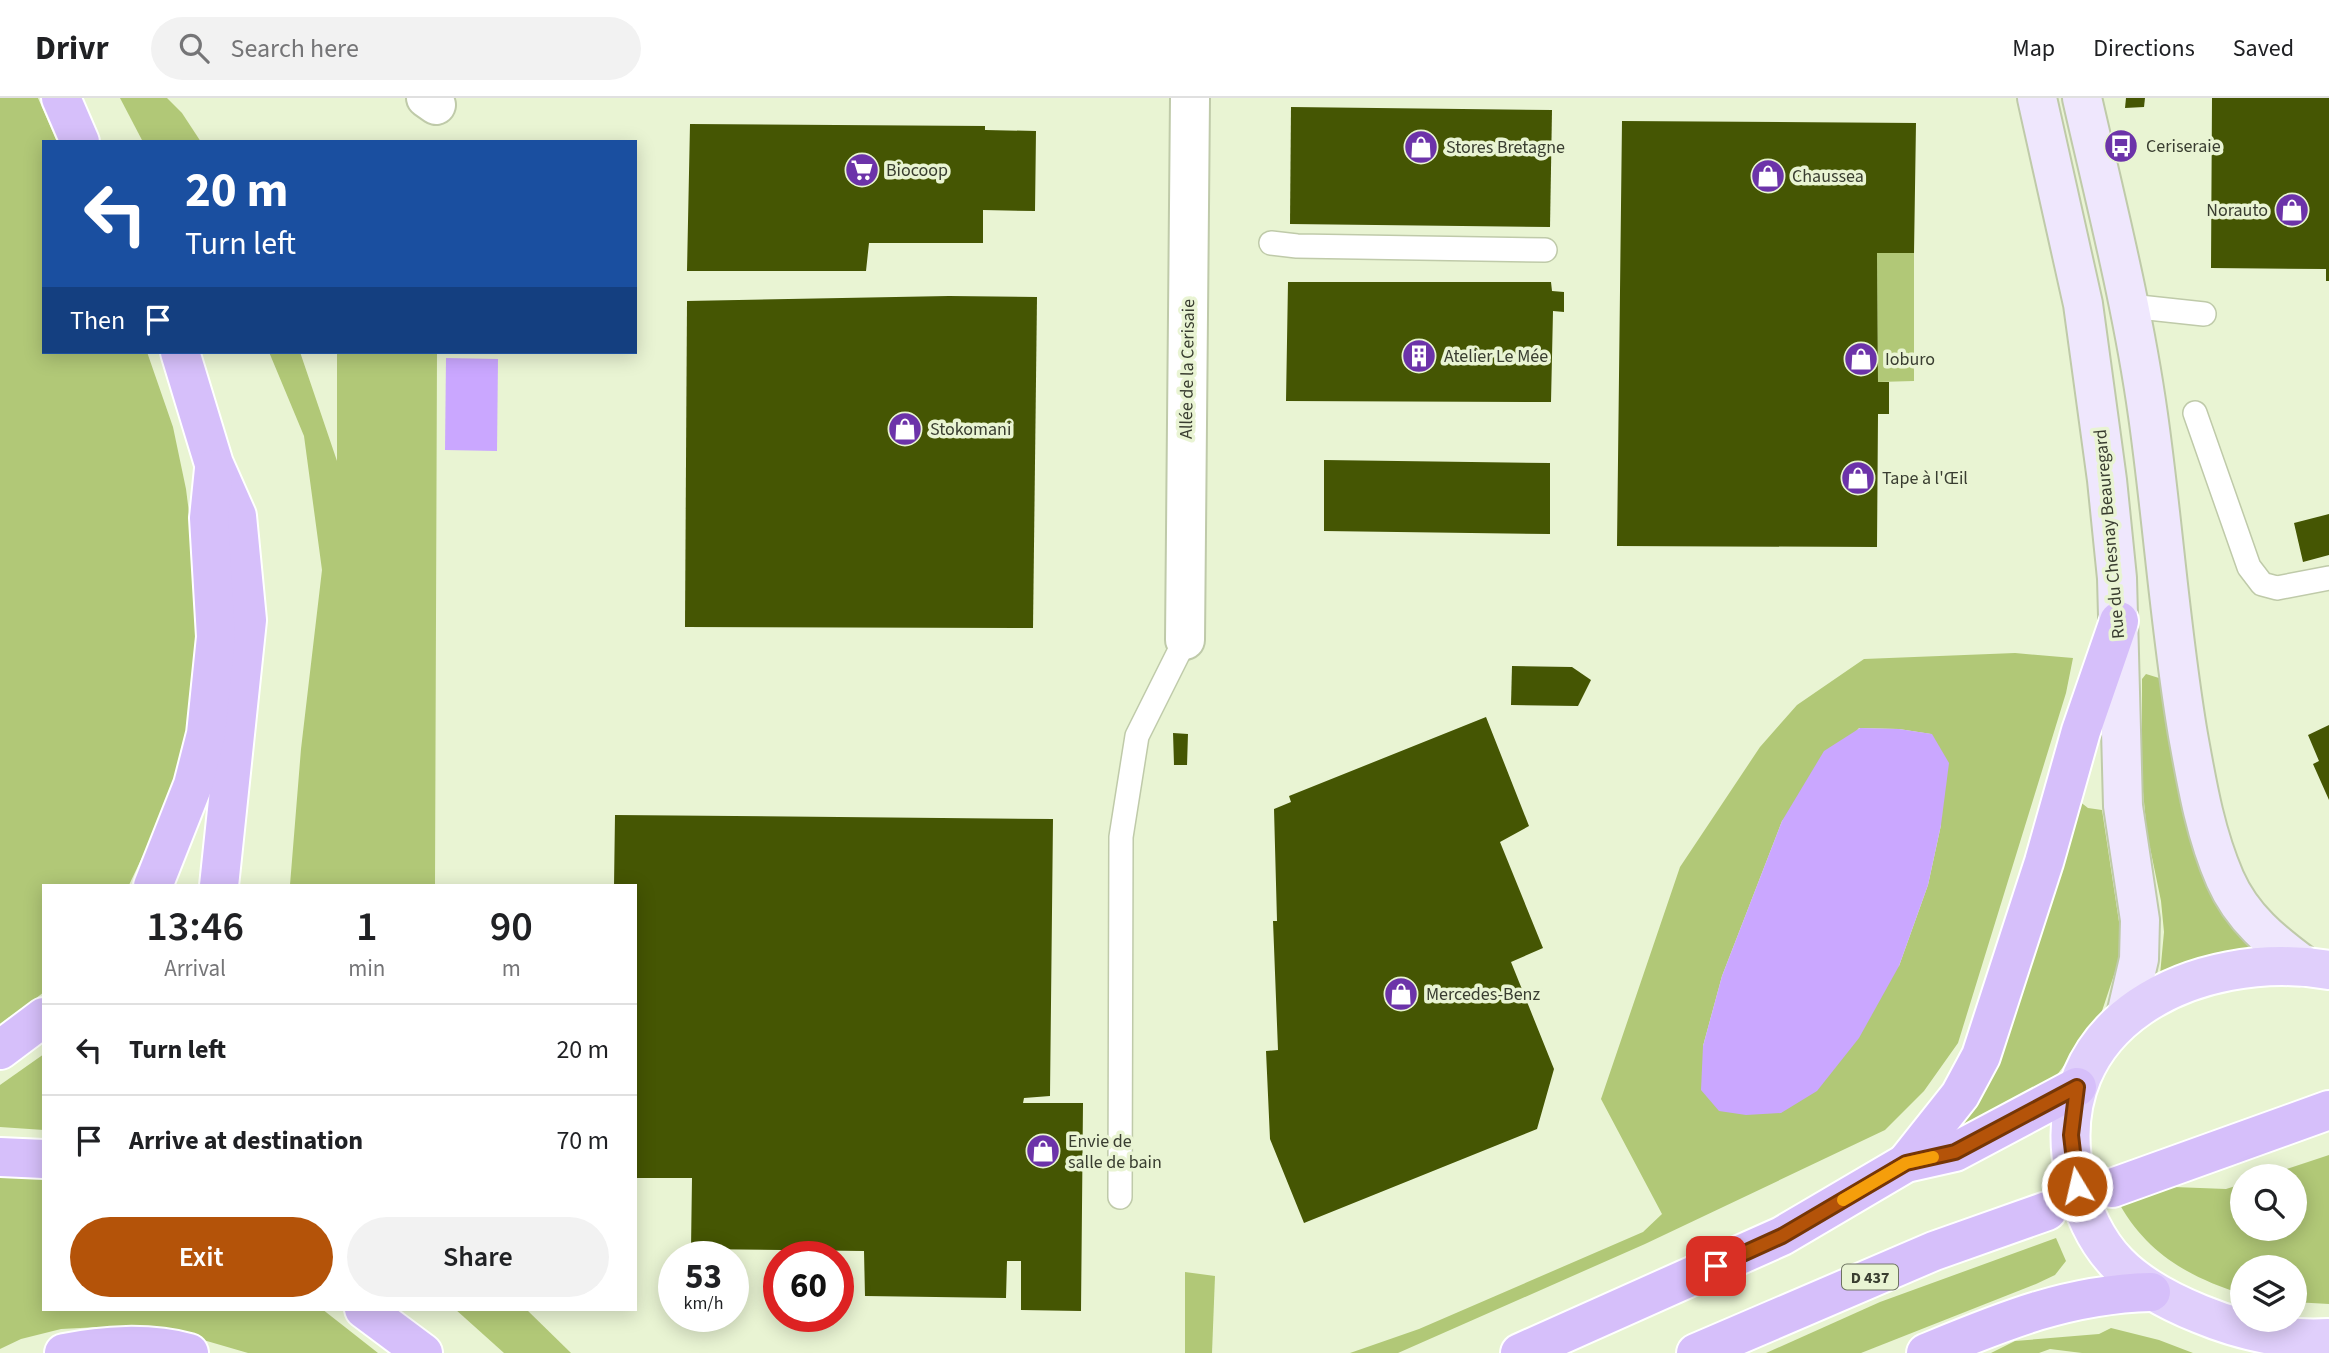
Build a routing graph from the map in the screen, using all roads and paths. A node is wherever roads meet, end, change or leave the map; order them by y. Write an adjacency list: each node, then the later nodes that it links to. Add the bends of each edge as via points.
1 (61, 98): 5 (highway)
2 (1190, 98): 15 (street, Allée de la Cerisaie)
3 (2037, 98): 14 (main road, Rue du Chesnay Beauregard, via 2082,304 2107,480)
4 (2082, 98): 8 (main road)
5 (79, 140)
6 (1271, 243): 7 (lane)
7 (1545, 250)
8 (2130, 306): 9 (lane); 18 (main road, via 2184,710 2210,842 2239,906 2258,930)
9 (2204, 314)
10 (181, 354): 12 (highway)
11 (2195, 413): 13 (lane, via 2249,567 2262,584 2277,588)
12 (214, 464): 16 (highway, via 209,518 216,637 206,734 193,785); 17 (highway, via 237,516 247,620)
13 (2329, 578)
14 (2119, 621): 19 (main road, Rue du Chesnay Beauregard, via 2123,806 2140,920 2138,959); 26 (highway, via 1981,1056 1961,1096)
15 (1185, 640): 28 (lane, via 1137,736 1121,837)
16 (154, 884)
17 (219, 884)
18 (2318, 969): 19 (main road, via 2260,966 2198,978)
19 (2126, 1015): 22 (main road, via 2094,1054)
20 (42, 1018): 21 (highway)
21 (0, 1050)
22 (2077, 1087): 26 (highway, via 1955,1152); 30 (main road, via 2071,1135 2083,1207 2106,1250)
23 (2329, 1110): 27 (highway)
24 (0, 1157): 25 (highway)
25 (42, 1159)
26 (1906, 1163): 36 (highway, via 1782,1236)
27 (2112, 1188)
28 (1120, 1197)
29 (2047, 1211): 37 (highway, D 437, via 1934,1251)
30 (2151, 1292): 32 (main road, via 2239,1328 2291,1338); 38 (highway, via 2098,1296 2021,1314)
31 (378, 1315): 35 (highway)
32 (2329, 1338)
33 (64, 1353): 34 (highway, via 138,1347)
34 (189, 1353)
35 (424, 1353)
36 (1520, 1353)
37 (1696, 1353)
38 (1926, 1353)

